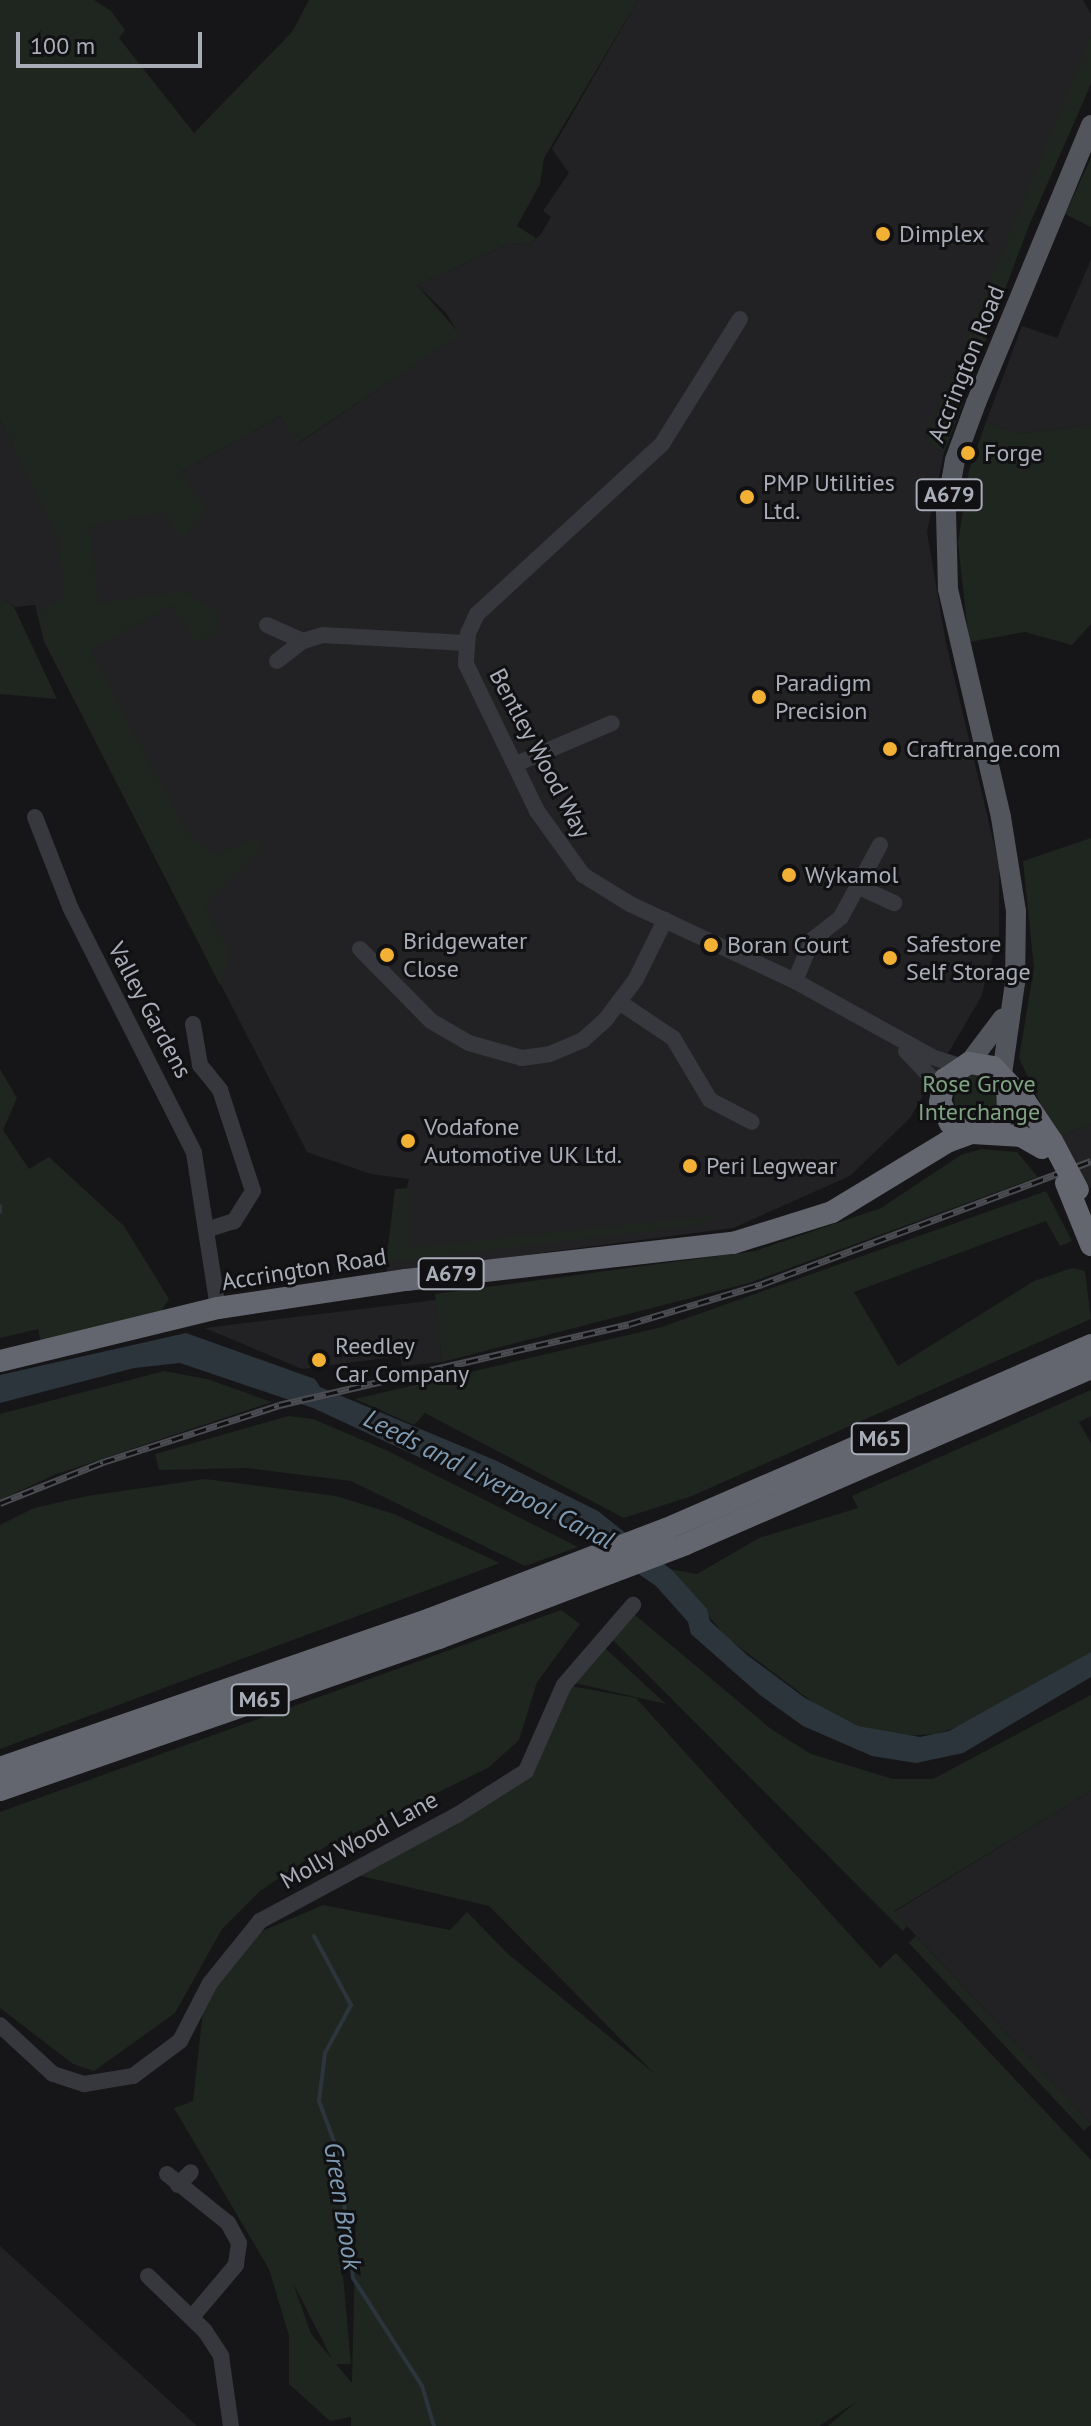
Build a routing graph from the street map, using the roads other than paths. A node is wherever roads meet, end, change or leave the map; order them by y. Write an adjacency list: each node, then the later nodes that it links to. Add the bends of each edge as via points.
1 (1091, 125): 17 (main road, Accrington Road / A679, via 976,403 955,460 946,510 948,589 1013,884 1017,959)
2 (740, 319): 5 (street, via 662,444 477,614)
3 (267, 625): 4 (street)
4 (303, 641): 5 (street, via 323,635); 6 (street)
5 (466, 643): 8 (street, Bentley Wood Way, via 466,664)
6 (277, 661)
7 (612, 723): 8 (street)
8 (516, 764): 13 (street, Bentley Wood Way, via 537,811 583,875)
9 (35, 817): 29 (street, Valley Gardens, via 70,907 194,1153)
10 (880, 845): 11 (street)
11 (857, 886): 12 (street); 15 (street, via 841,917 812,940)
12 (894, 903)
13 (665, 920): 15 (street, Bentley Wood Way); 16 (street)
14 (360, 949): 16 (street, via 431,1021 469,1043 522,1058 550,1054 583,1040)
15 (795, 981): 19 (street, Bentley Wood Way)
16 (619, 1002): 23 (street, via 673,1038 710,1100)
17 (1008, 1009): 20 (main road, Accrington Road / A679); 21 (main road, Accrington Road / A679)
18 (193, 1024): 29 (street, Valley Gardens, via 200,1065 220,1090 253,1191 234,1221)
19 (884, 1031): 20 (street, Bentley Wood Way); 22 (street, Bentley Wood Way)
20 (964, 1064): 21 (highway, via 993,1067); 22 (highway, A679)
21 (1004, 1078): 24 (highway, A679, via 1008,1111); 25 (highway)
22 (940, 1095): 24 (highway, via 950,1123); 26 (highway, Accrington Road / A679, via 929,1139)
23 (752, 1122)
24 (978, 1133): 25 (highway, via 1021,1136); 26 (highway, Accrington Road / A679, via 947,1142)
25 (1047, 1145): 27 (highway, bridge)
26 (894, 1177): 31 (highway, Accrington Road / A679, via 832,1212 733,1243 406,1280)
27 (1078, 1192): 28 (highway); 30 (highway)
28 (1091, 1225)
29 (207, 1230): 31 (street, Valley Gardens)
30 (1091, 1245)
31 (218, 1308): 33 (highway, Accrington Road / A679)
32 (1091, 1345): 35 (highway, M65)
33 (0, 1361)
34 (1091, 1368): 35 (highway, M65, via 686,1544)
35 (514, 1599): 37 (highway, M65); 38 (highway, M65)
36 (630, 1608): 39 (street, Molly Wood Lane, via 574,1673 526,1771 457,1815 260,1921 210,1983 180,2041 133,2076 84,2084 53,2074)
37 (0, 1768)
38 (0, 1790)
39 (0, 2025)
40 (191, 2172): 42 (street, via 173,2180 228,2223 239,2243 236,2265)
41 (148, 2276): 42 (street)
42 (192, 2317): 43 (street, via 226,2369)
43 (231, 2426)

